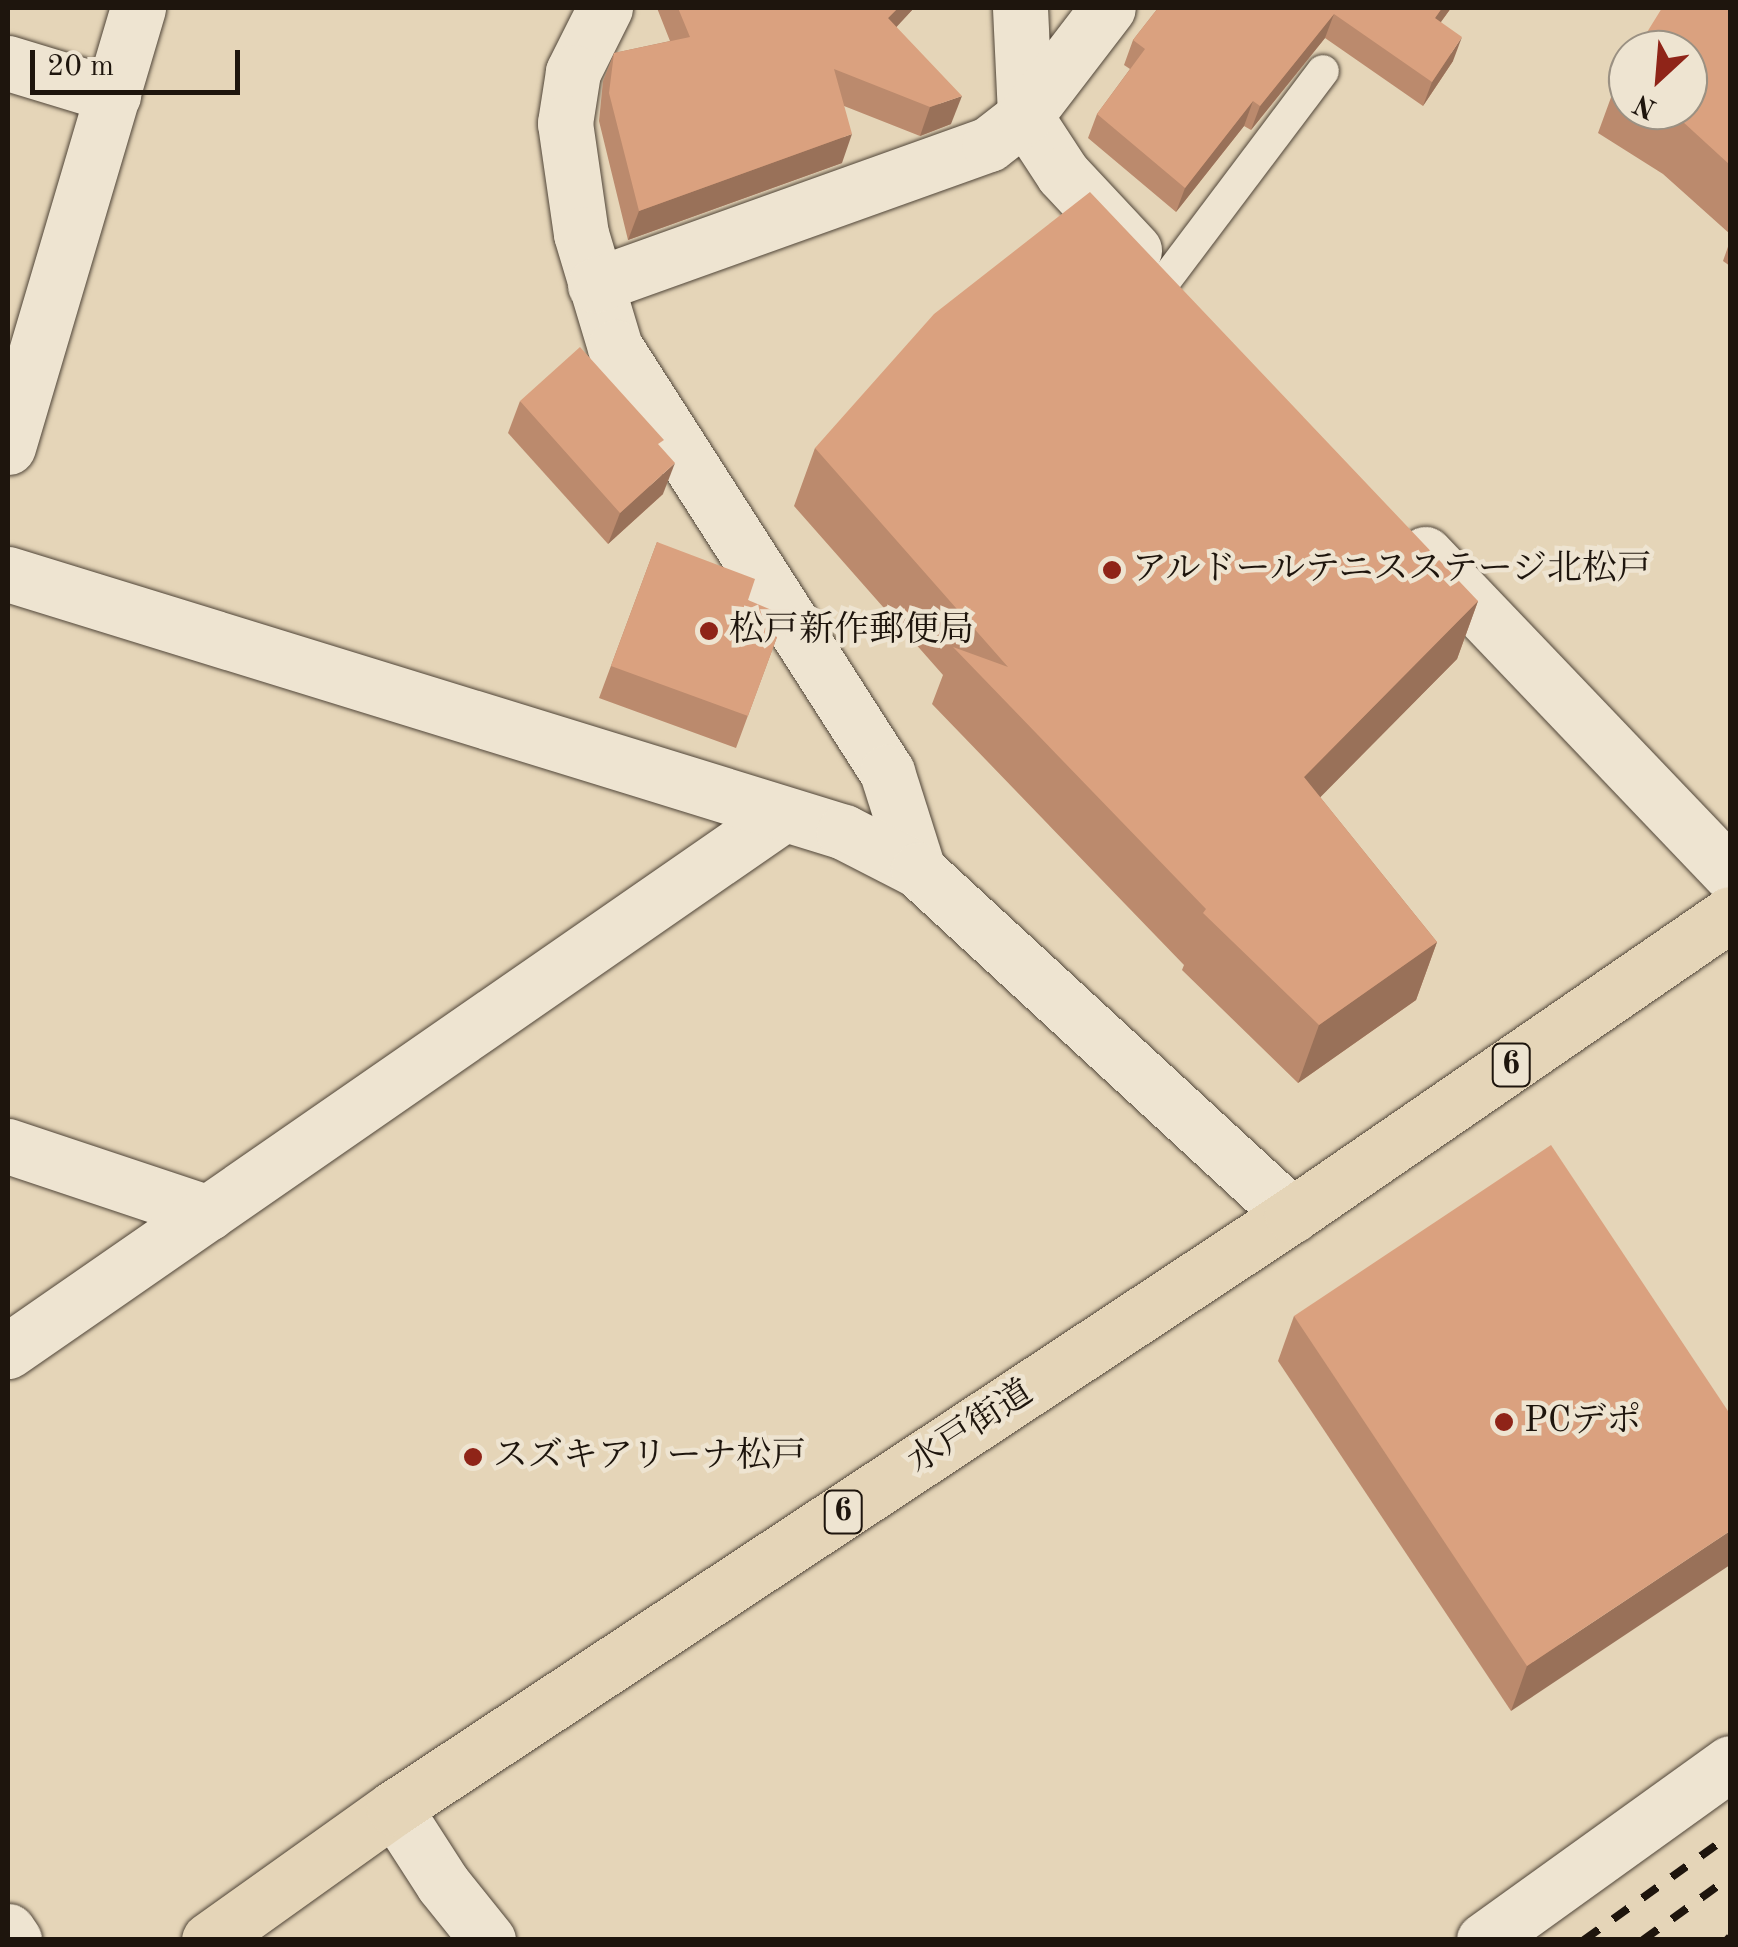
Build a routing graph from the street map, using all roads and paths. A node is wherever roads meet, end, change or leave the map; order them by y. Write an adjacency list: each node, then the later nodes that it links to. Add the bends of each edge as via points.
1 (138, 8): 7 (street)
2 (605, 8): 10 (street, via 573,72 565,123)
3 (1020, 8): 8 (street)
4 (1108, 8): 8 (street)
5 (8, 62): 7 (street)
6 (1323, 71): 9 (lane)
7 (113, 96): 12 (street)
8 (1025, 116): 9 (street, via 1062,174); 10 (street, via 989,144)
9 (1164, 282): 11 (street)
10 (594, 285): 16 (street, via 615,347 887,772)
11 (1205, 325)
12 (8, 447)
13 (1385, 512): 17 (street)
14 (8, 574): 15 (street)
15 (782, 816): 16 (street, via 844,832); 20 (street)
16 (918, 870): 21 (street)
17 (1730, 873)
18 (1730, 914): 21 (highway, 水戸街道 / 6)
19 (8, 1146): 20 (street)
20 (208, 1213): 22 (street)
21 (1292, 1215): 24 (highway, 水戸街道 / 6)
22 (8, 1352)
23 (1730, 1763): 29 (street)
24 (394, 1808): 27 (highway, 水戸街道 / 6); 28 (street)
25 (8, 1931): 26 (street)
26 (14, 1940)
27 (209, 1940)
28 (488, 1940)
29 (1484, 1940)

